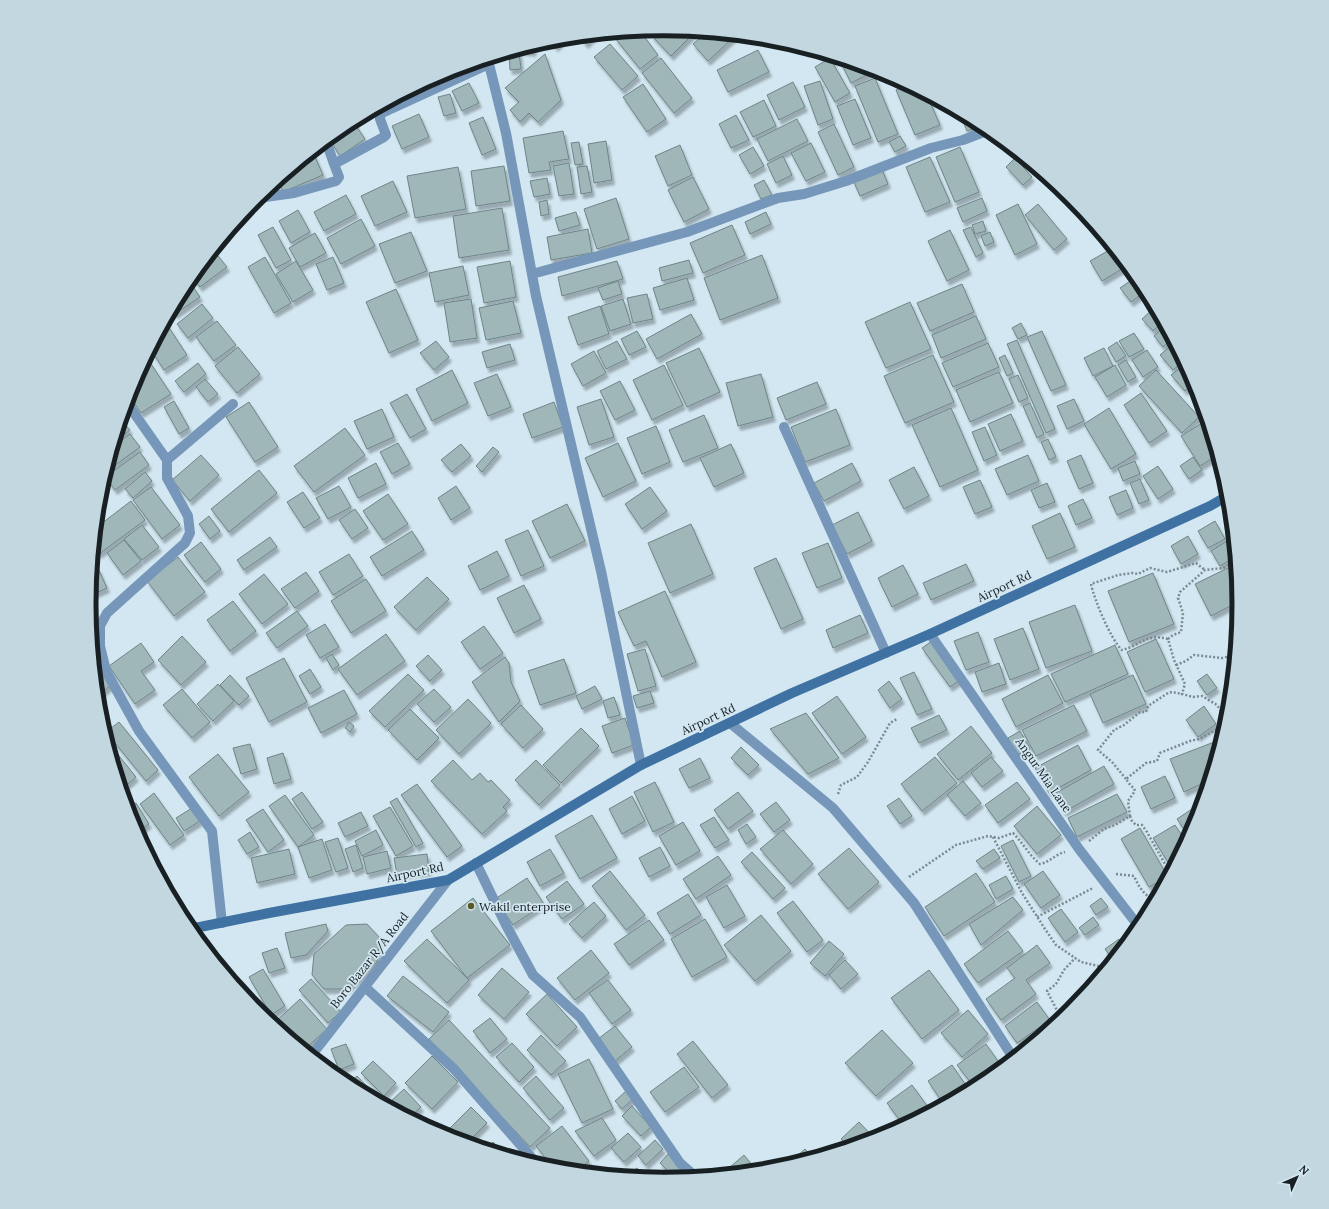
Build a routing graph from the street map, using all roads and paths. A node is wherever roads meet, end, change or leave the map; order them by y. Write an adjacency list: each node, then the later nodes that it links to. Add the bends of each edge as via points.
1 (490, 64): 7 (street, via 506,133)
2 (468, 71): 5 (street, via 382,113 380,119 386,135)
3 (981, 133): 7 (street, via 931,148 839,183 804,194 778,198 687,232)
4 (328, 146): 5 (street)
5 (334, 164): 6 (street, via 338,177 336,181 294,193)
6 (270, 196)
7 (532, 274): 25 (street, via 601,571)
8 (233, 404): 11 (street)
9 (131, 409): 11 (street)
10 (784, 427): 17 (street)
11 (167, 460): 39 (street, via 167,478 188,516 190,533 185,543 107,613 100,626 100,646 106,671 139,731 212,831)
12 (1223, 499): 15 (main road, Airport Rd)
13 (1228, 565): 14 (path)
14 (1204, 570): 16 (path, via 1180,592 1178,598 1183,613 1181,632); 16 (path, via 1196,563 1167,572 1150,568 1138,574 1118,575 1091,584 1093,595 1122,650 1151,637)
15 (930, 634): 17 (main road, Airport Rd); 30 (street, Angur Mia Lane)
16 (1168, 639): 19 (path)
17 (886, 653): 23 (main road, Airport Rd)
18 (1231, 656): 19 (path, via 1217,658 1194,655)
19 (1176, 665): 20 (path, via 1185,684)
20 (1182, 694): 21 (path, via 1202,696 1217,705); 26 (path, via 1172,692 1154,701 1146,712 1140,712 1114,730 1098,750)
21 (1222, 712)
22 (897, 719): 27 (path, via 890,723 857,777 841,786)
23 (730, 723): 25 (main road, Airport Rd); 27 (street)
24 (1220, 727): 26 (path, via 1199,739 1160,754 1157,761 1146,763)
25 (641, 765): 31 (main road, Airport Rd)
26 (1126, 779): 28 (path, via 1135,791 1128,801)
27 (834, 808): 35 (street)
28 (1130, 816): 30 (path, via 1104,829); 32 (path, via 1136,825 1142,825 1148,832)
29 (993, 837): 30 (path, via 999,838 1013,833 1040,864 1047,863 1059,853); 35 (path, via 988,836 956,845); 37 (path)
30 (1079, 849): 34 (street, Angur Mia Lane)
31 (476, 863): 33 (main road, Airport Rd); 48 (street, via 533,975 580,1017 680,1163)
32 (1168, 868)
33 (448, 880): 39 (main road, Airport Rd); 43 (street, Boro Bazar R/A Road)
34 (1104, 880): 36 (path, via 1120,873 1134,876 1140,889); 37 (path, via 1089,891); 38 (street, Angur Mia Lane)
35 (899, 884): 46 (street, via 914,903)
36 (1151, 898)
37 (1037, 917): 41 (path, via 1056,945)
38 (1136, 922)
39 (222, 923): 40 (main road, Airport Rd)
40 (197, 928)
41 (1075, 958): 42 (path); 44 (path, via 1056,984 1047,991)
42 (1102, 967)
43 (365, 987): 45 (street, Boro Bazar R/A Road); 47 (street, via 454,1069)
44 (1058, 1013)
45 (314, 1052)
46 (1012, 1055)
47 (531, 1157)
48 (691, 1172)

